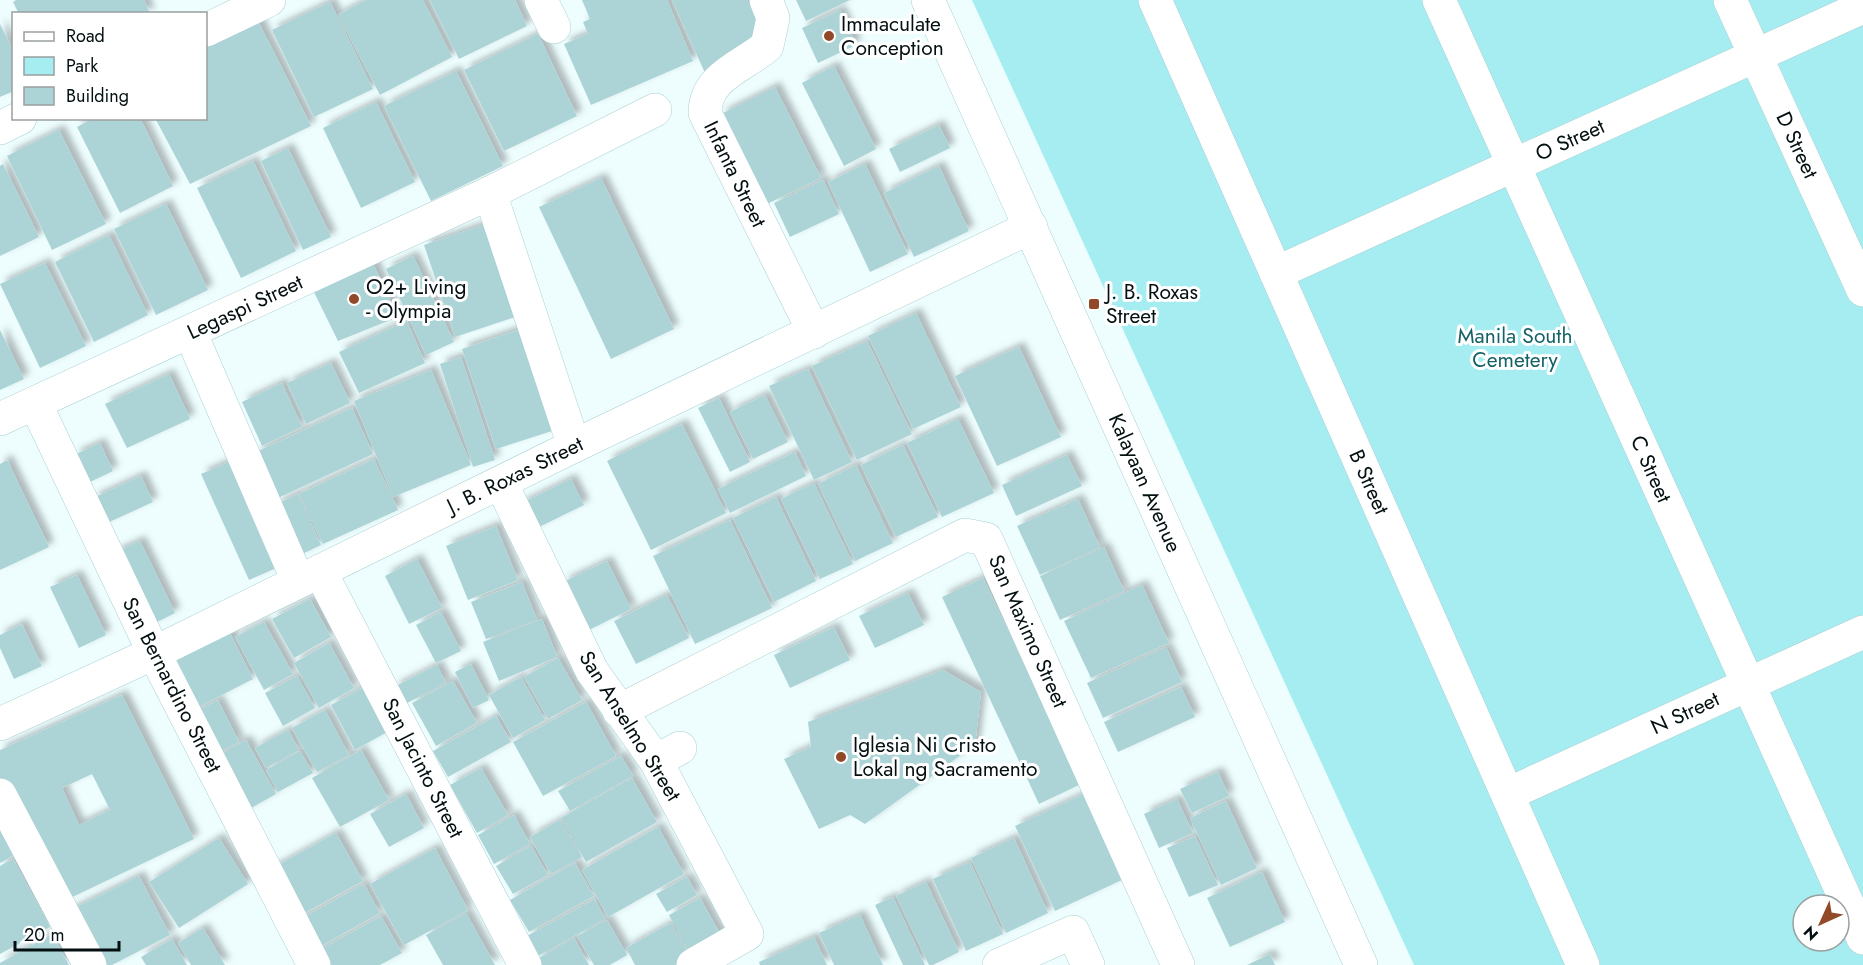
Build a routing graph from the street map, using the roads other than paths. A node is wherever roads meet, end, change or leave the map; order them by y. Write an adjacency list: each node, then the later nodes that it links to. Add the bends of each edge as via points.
1 (269, 0): 8 (street)
2 (766, 0): 19 (street, Infanta Street, via 773,18 767,46 720,79 705,103 705,113)
3 (928, 0): 15 (street, Kalayaan Avenue)
4 (1155, 0): 16 (street, B Street)
5 (1439, 0): 13 (street, C Street)
6 (1730, 0): 9 (street, D Street)
7 (1863, 7): 9 (street, O Street)
8 (207, 30)
9 (1756, 56): 13 (street, O Street); 17 (street, D Street)
10 (655, 110): 14 (street, Legaspi Street)
11 (16, 120): 12 (street)
12 (0, 128)
13 (1514, 165): 16 (street, O Street); 27 (street, C Street)
14 (490, 193): 18 (street, Legaspi Street); 22 (street)
15 (1030, 227): 19 (street, J. B. Roxas Street); 40 (street, Kalayaan Avenue)
16 (1276, 273): 30 (street, B Street)
17 (1863, 290)
18 (190, 332): 20 (street, Legaspi Street); 24 (street, San Jacinto Street)
19 (814, 332): 22 (street, J. B. Roxas Street)
20 (35, 403): 21 (street, Legaspi Street); 26 (street, San Bernardino Street)
21 (0, 419)
22 (574, 446): 23 (street, J. B. Roxas Street)
23 (501, 483): 24 (street, J. B. Roxas Street); 28 (street, San Anselmo Street, via 592,671)
24 (309, 576): 26 (street, J. B. Roxas Street); 35 (street, San Jacinto Street)
25 (1863, 632): 27 (street, N Street)
26 (154, 653): 29 (street, J. B. Roxas Street); 34 (street, San Bernardino Street)
27 (1748, 684): 30 (street, N Street); 32 (street, C Street)
28 (619, 711): 36 (street, San Anselmo Street, via 668,754 747,934); 39 (street, San Maximo Street, via 965,535 986,539)
29 (0, 724)
30 (1508, 794): 41 (street, B Street)
31 (0, 795): 33 (street)
32 (1863, 938)
33 (90, 965)
34 (314, 965)
35 (525, 965)
36 (693, 965)
37 (999, 965): 38 (street, via 1073,932)
38 (1088, 965)
39 (1178, 965)
40 (1362, 965)
41 (1583, 965)

